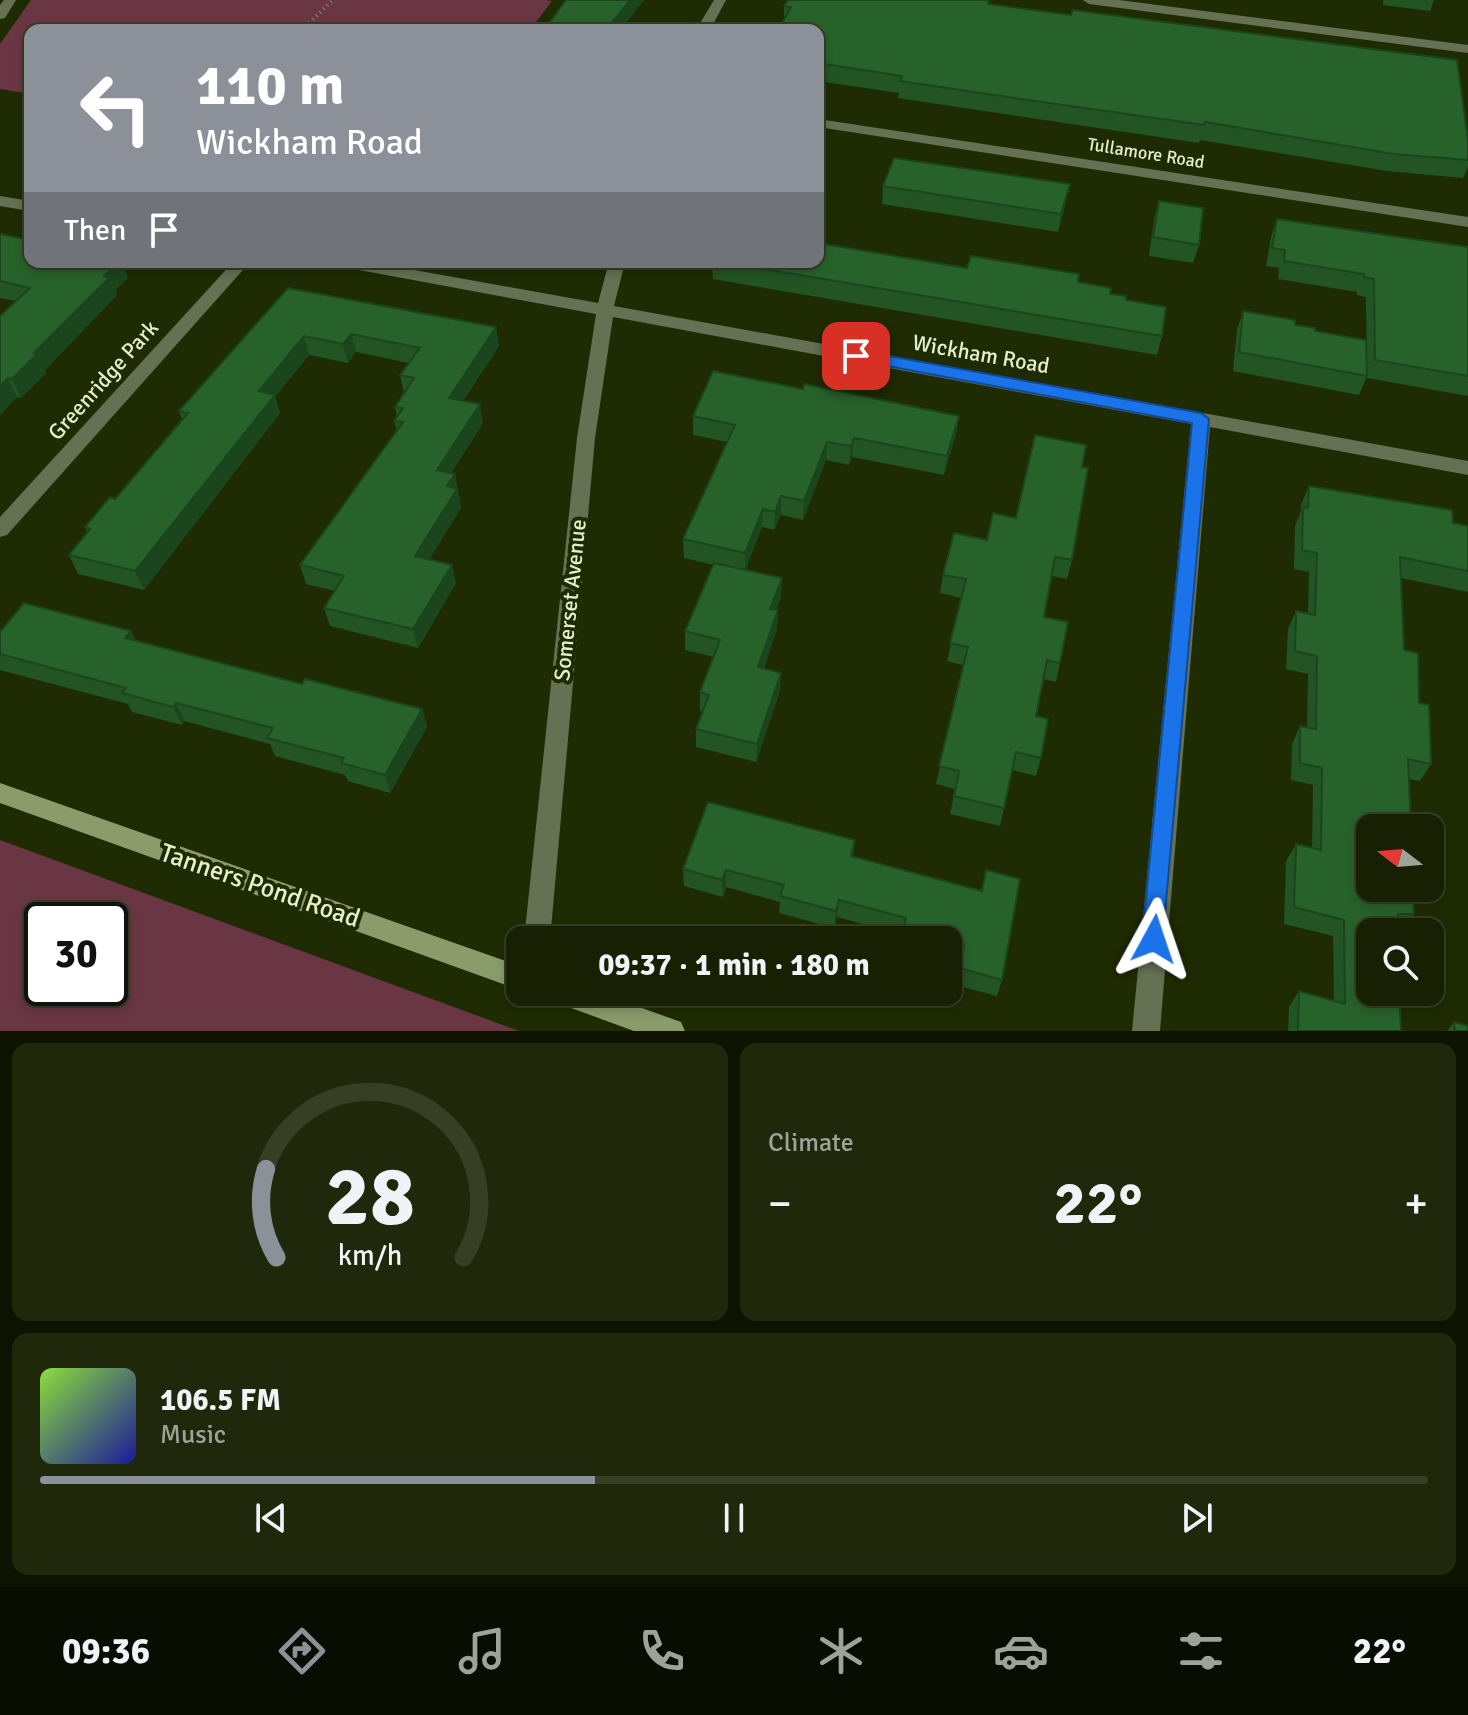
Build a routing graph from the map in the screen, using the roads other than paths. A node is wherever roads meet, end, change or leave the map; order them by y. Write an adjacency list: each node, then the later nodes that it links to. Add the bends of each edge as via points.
1 (10, 0): 4 (street)
2 (720, 0): 5 (street)
3 (1089, 0): 6 (street)
4 (0, 15)
5 (706, 24)
6 (1468, 49)
7 (824, 124): 10 (street, Tullamore Road)
8 (0, 201): 9 (street)
9 (24, 205)
10 (1468, 222)
11 (237, 268): 17 (street, Greenridge Park)
12 (376, 268): 14 (street, Wickham Road)
13 (615, 268): 14 (street, Somerset Avenue)
14 (605, 309): 15 (street, Wickham Road); 19 (street, Somerset Avenue, via 586,438)
15 (1201, 419): 16 (street, Wickham Road); 23 (street)
16 (1468, 468)
17 (0, 530)
18 (0, 793): 20 (street, Tanners Pond Road)
19 (538, 926)
20 (506, 973)
21 (600, 1006): 22 (street)
22 (671, 1031)
23 (1146, 1031)

